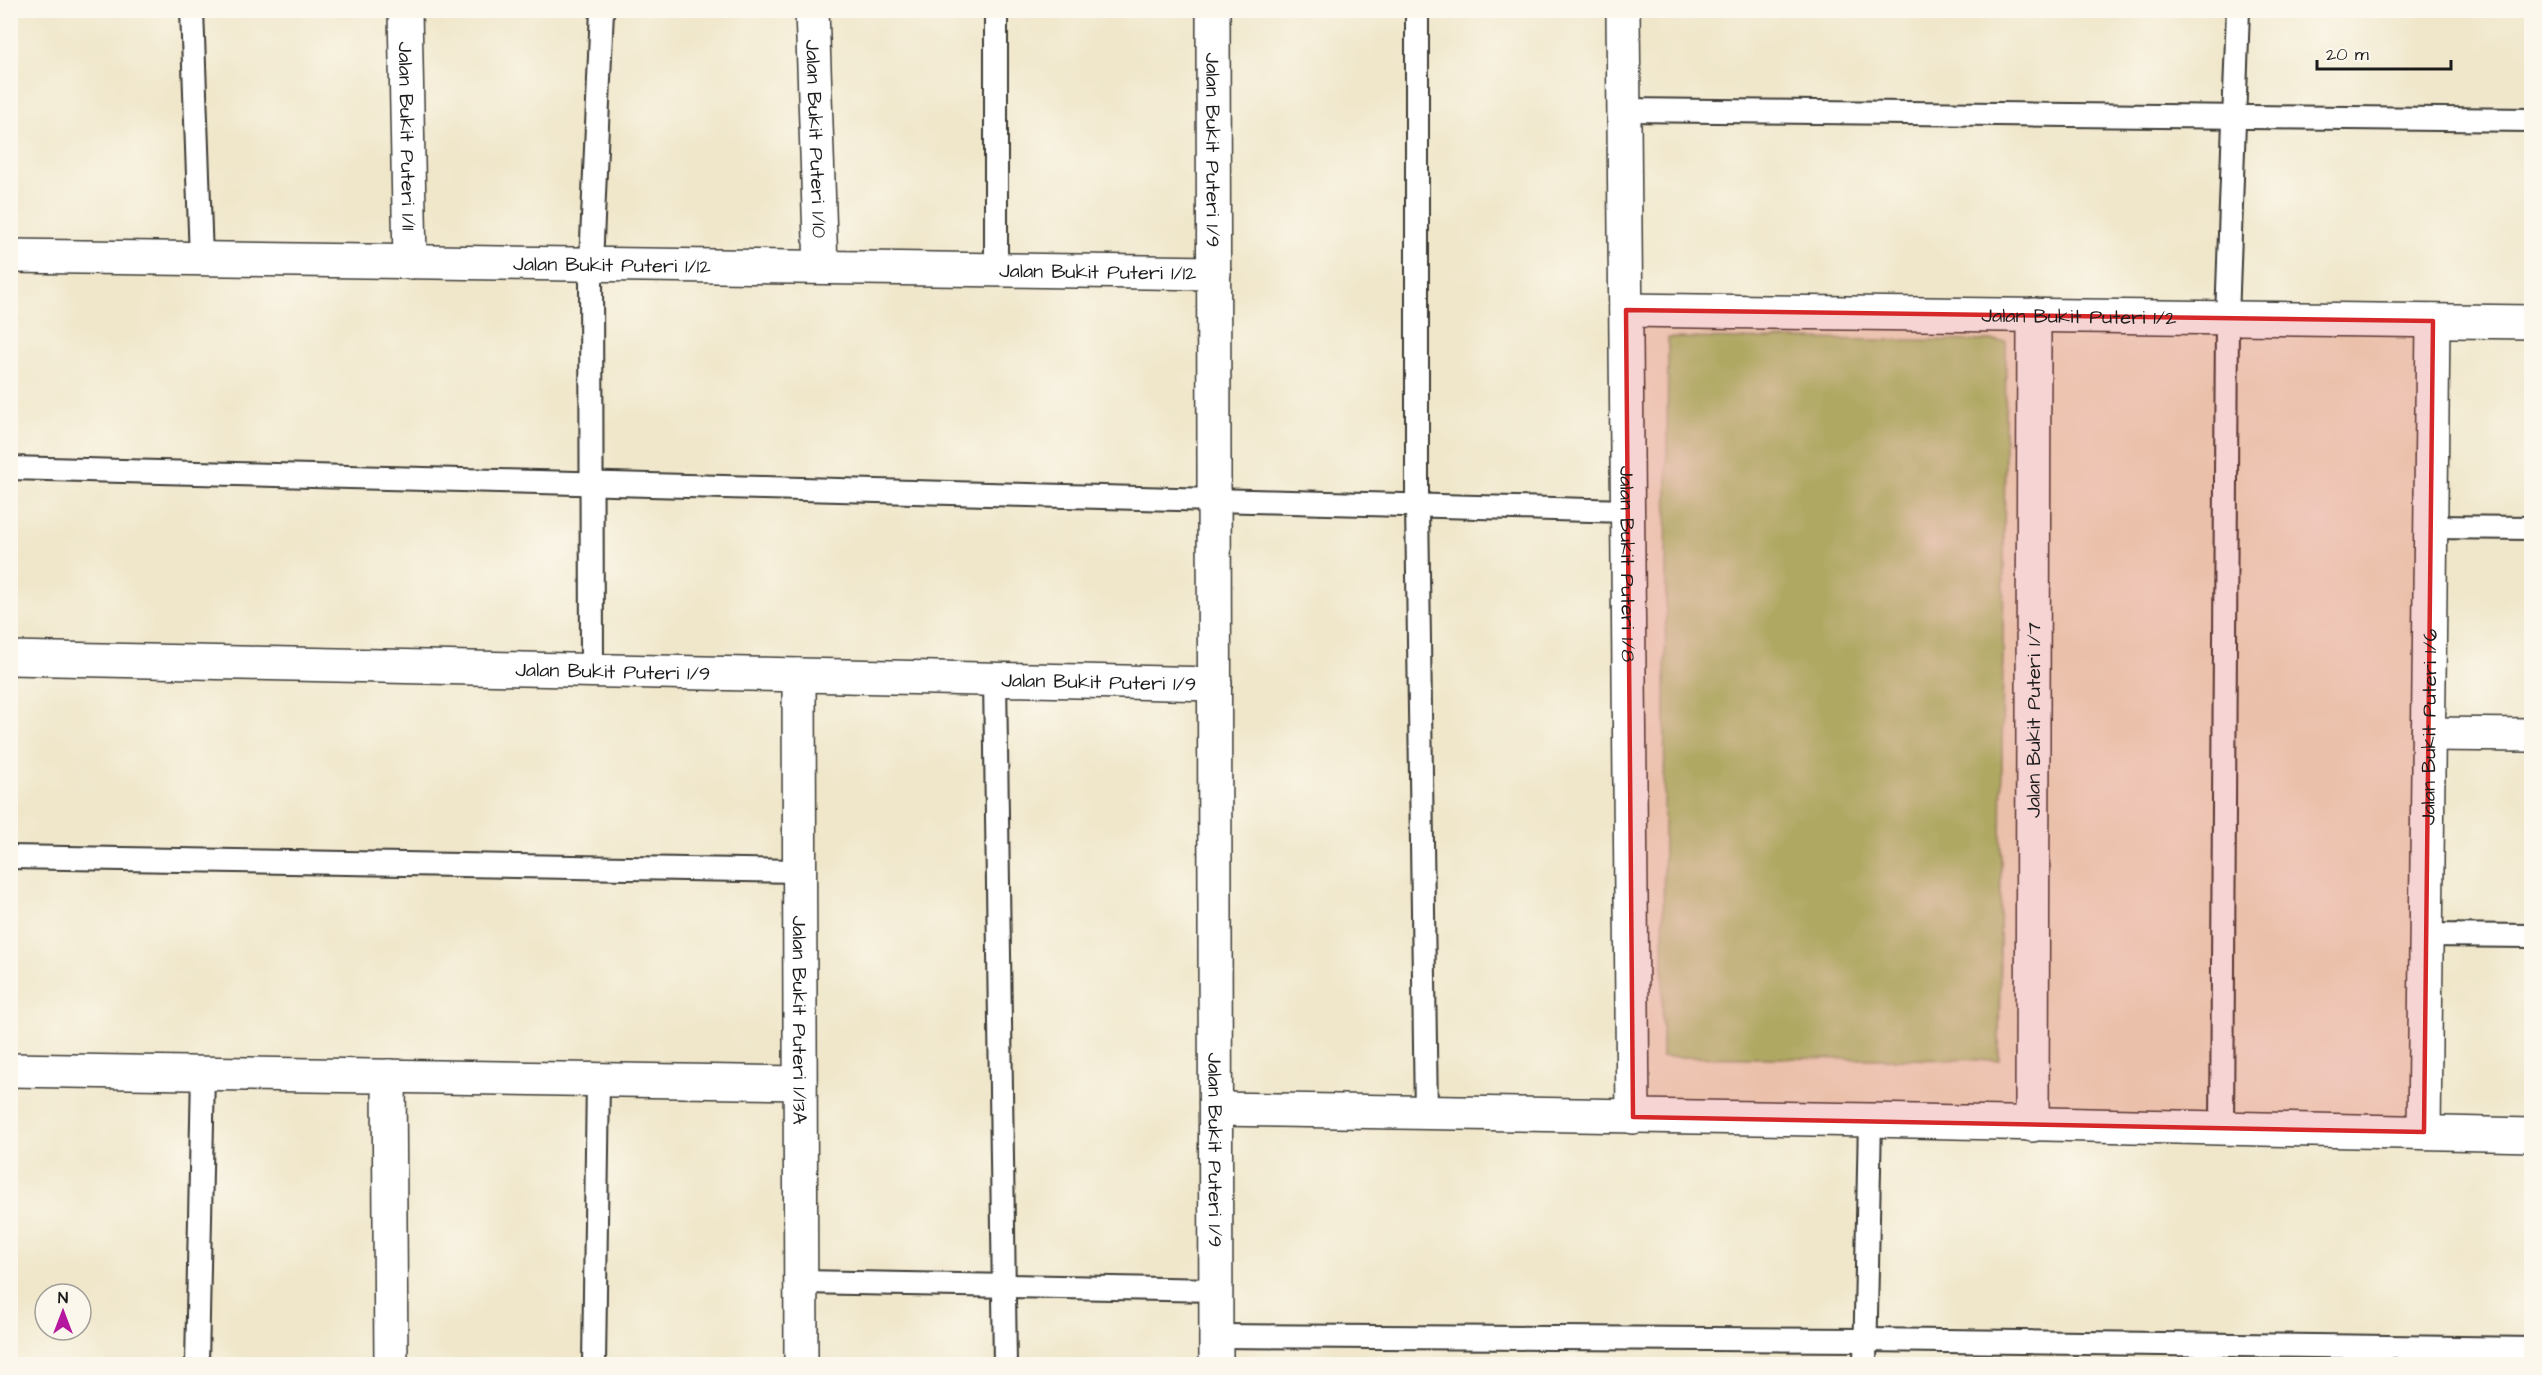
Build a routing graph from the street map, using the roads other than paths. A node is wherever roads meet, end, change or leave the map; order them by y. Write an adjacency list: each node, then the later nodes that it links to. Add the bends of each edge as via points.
1 (192, 10): 14 (lane)
2 (405, 10): 15 (street, Jalan Bukit Puteri 1/11)
3 (602, 10): 16 (lane)
4 (813, 10): 17 (street, Jalan Bukit Puteri 1/10)
5 (996, 10): 18 (lane)
6 (1213, 10): 19 (street, Jalan Bukit Puteri 1/9)
7 (1417, 10): 28 (lane)
8 (1623, 10): 10 (street, Jalan Bukit Puteri 1/8)
9 (2238, 10): 11 (lane)
10 (1624, 110): 11 (lane); 20 (street, Jalan Bukit Puteri 1/8)
11 (2234, 117): 12 (lane); 22 (lane)
12 (2532, 120)
13 (10, 256): 14 (street, Jalan Bukit Puteri 1/12)
14 (201, 258): 15 (street, Jalan Bukit Puteri 1/12)
15 (410, 262): 16 (street, Jalan Bukit Puteri 1/12)
16 (591, 264): 17 (street, Jalan Bukit Puteri 1/12); 26 (lane)
17 (821, 267): 18 (street, Jalan Bukit Puteri 1/12)
18 (996, 270): 19 (street, Jalan Bukit Puteri 1/12)
19 (1214, 273): 27 (street, Jalan Bukit Puteri 1/9)
20 (1626, 310): 21 (street, Jalan Bukit Puteri 1/2); 29 (street, Jalan Bukit Puteri 1/8)
21 (2034, 315): 22 (street, Jalan Bukit Puteri 1/2); 52 (street, Jalan Bukit Puteri 1/7)
22 (2227, 318): 23 (street, Jalan Bukit Puteri 1/2); 53 (lane)
23 (2433, 321): 24 (street, Jalan Bukit Puteri 1/2); 30 (street, Jalan Bukit Puteri 1/6)
24 (2532, 322)
25 (10, 468): 26 (lane)
26 (592, 484): 27 (lane); 33 (lane)
27 (1215, 501): 28 (lane); 36 (street, Jalan Bukit Puteri 1/9)
28 (1417, 506): 29 (lane); 49 (lane)
29 (1628, 511): 50 (street, Jalan Bukit Puteri 1/8)
30 (2430, 527): 31 (lane); 37 (street, Jalan Bukit Puteri 1/6)
31 (2532, 528)
32 (10, 658): 33 (street, Jalan Bukit Puteri 1/9)
33 (592, 671): 34 (street, Jalan Bukit Puteri 1/9)
34 (800, 675): 35 (street, Jalan Bukit Puteri 1/9); 40 (street, Jalan Bukit Puteri 1/13A)
35 (995, 680): 36 (street, Jalan Bukit Puteri 1/9); 57 (lane)
36 (1215, 684): 48 (street, Jalan Bukit Puteri 1/9)
37 (2428, 734): 38 (street); 41 (street, Jalan Bukit Puteri 1/6)
38 (2532, 735)
39 (10, 857): 40 (lane)
40 (800, 872): 47 (street, Jalan Bukit Puteri 1/13A)
41 (2426, 935): 42 (lane); 54 (street, Jalan Bukit Puteri 1/6)
42 (2532, 936)
43 (10, 1070): 44 (street)
44 (203, 1073): 45 (street); 62 (lane)
45 (389, 1076): 46 (street); 63 (street)
46 (598, 1080): 47 (street); 64 (lane)
47 (800, 1083): 56 (street, Jalan Bukit Puteri 1/13A)
48 (1216, 1109): 49 (street); 58 (street, Jalan Bukit Puteri 1/9)
49 (1426, 1113): 50 (street)
50 (1633, 1118): 51 (street)
51 (1870, 1120): 52 (street); 59 (lane)
52 (2032, 1125): 53 (street)
53 (2222, 1128): 54 (street)
54 (2424, 1132): 55 (street)
55 (2532, 1135)
56 (801, 1282): 57 (lane); 65 (street, Jalan Bukit Puteri 1/13A)
57 (1004, 1287): 58 (lane); 66 (lane)
58 (1216, 1290): 61 (street, Jalan Bukit Puteri 1/9)
59 (1866, 1341): 60 (lane); 61 (lane); 67 (lane)
60 (2532, 1349)
61 (1216, 1350)
62 (197, 1365)
63 (391, 1365)
64 (594, 1365)
65 (801, 1365)
66 (1005, 1365)
67 (1865, 1365)

